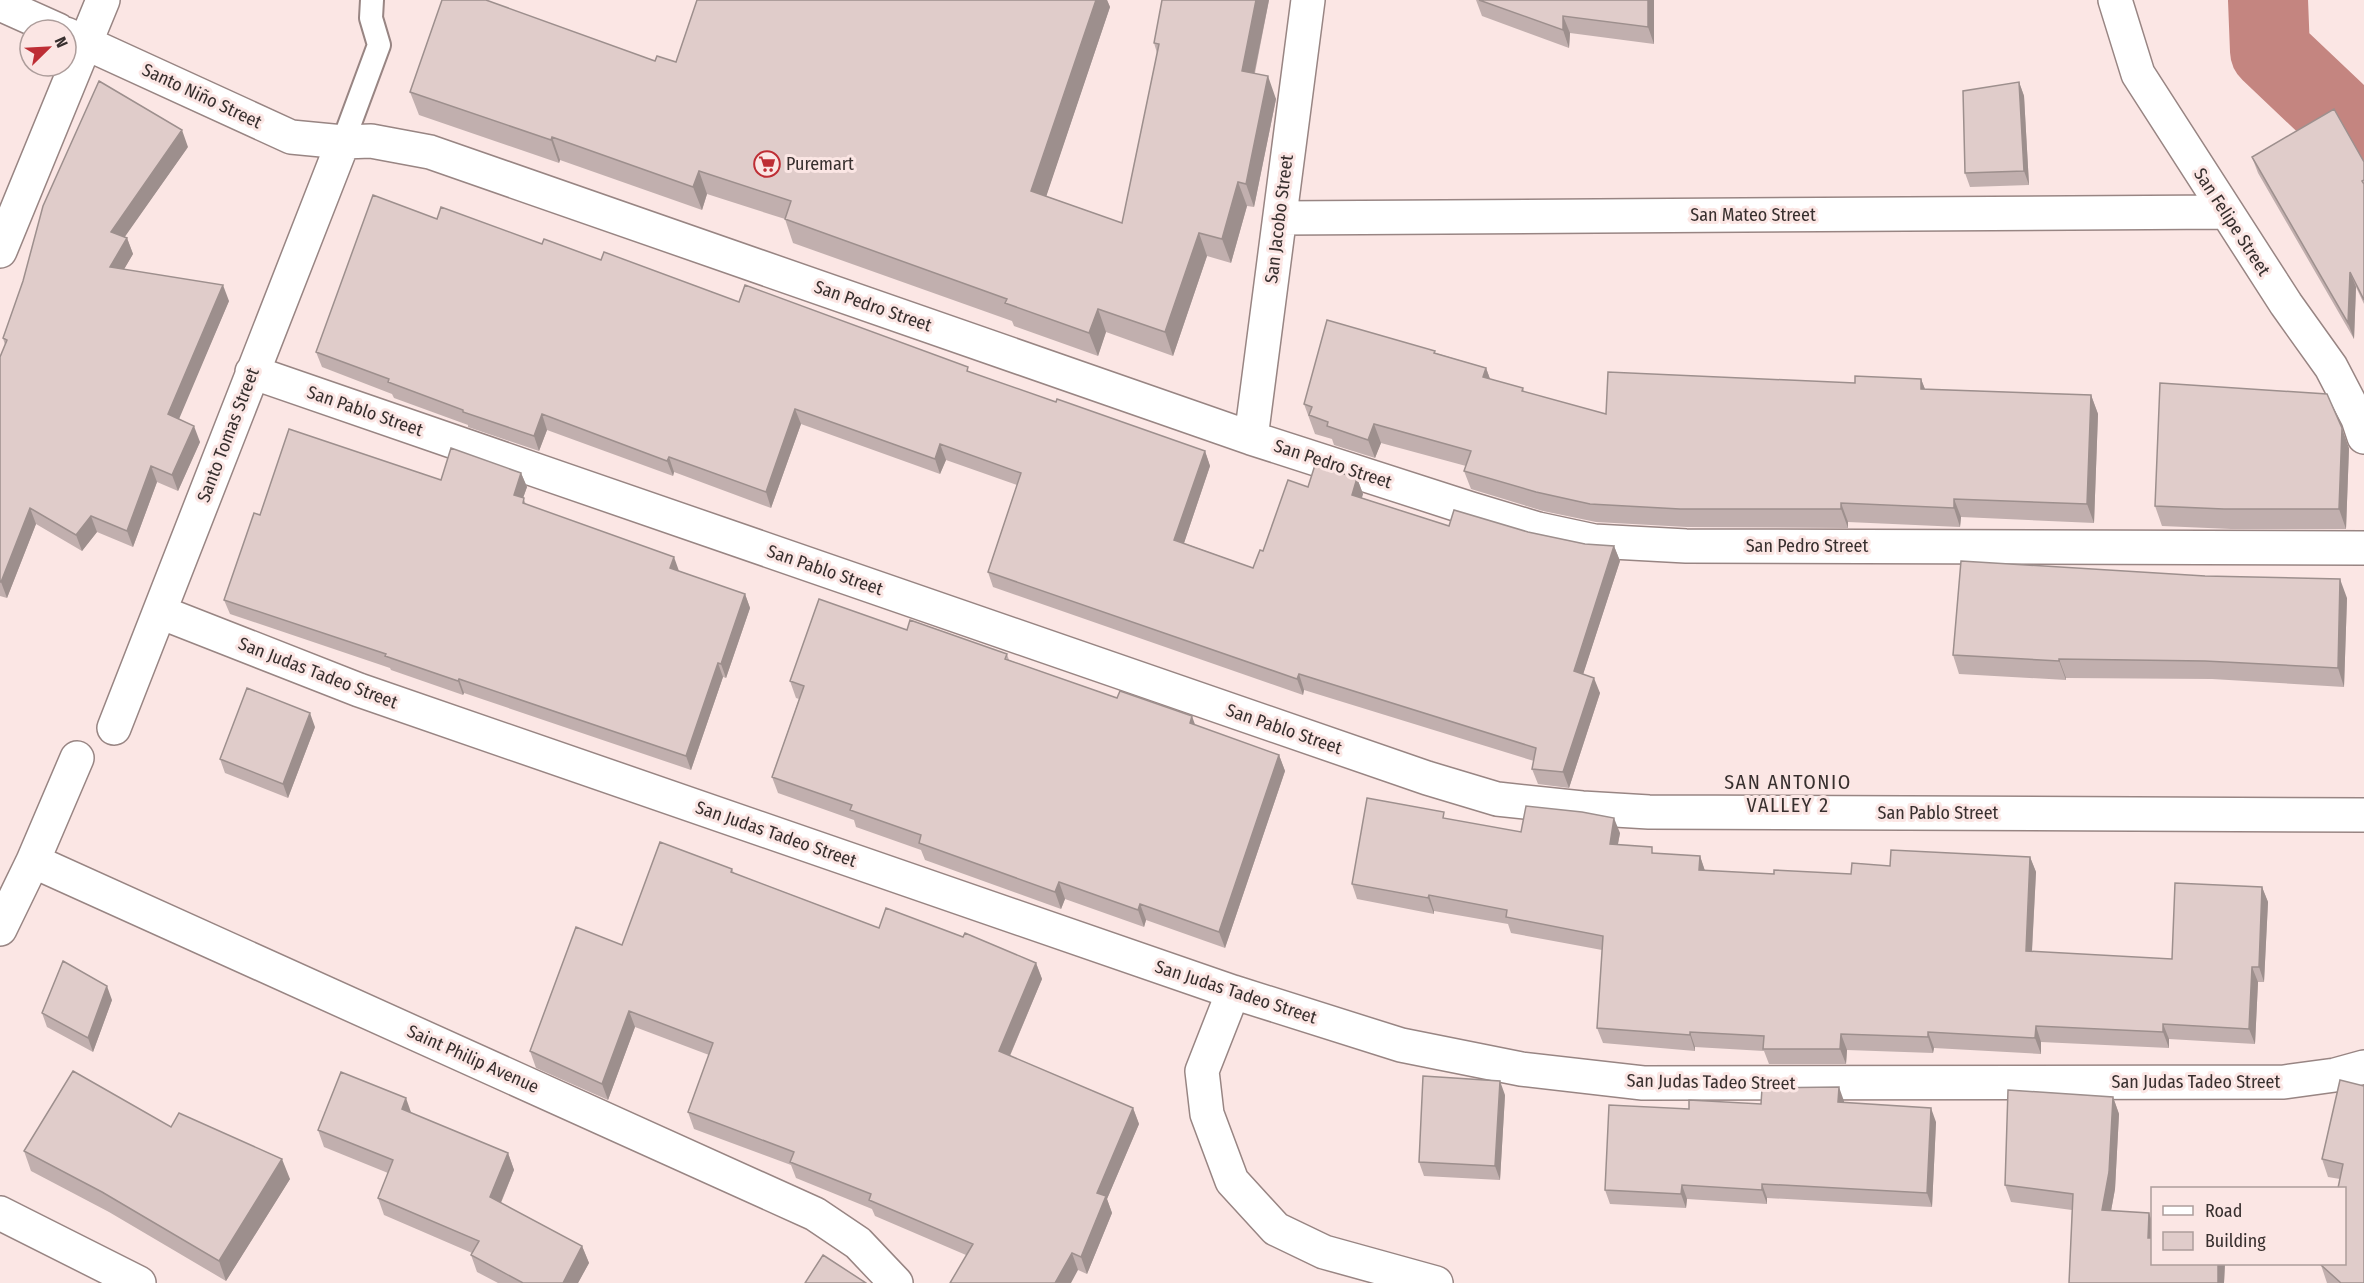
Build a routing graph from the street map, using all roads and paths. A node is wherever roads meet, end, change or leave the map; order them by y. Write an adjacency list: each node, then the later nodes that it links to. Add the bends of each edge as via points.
1 (103, 0): 7 (street)
2 (1308, 0): 12 (street, San Jacobo Street)
3 (2115, 0): 11 (street, San Felipe Street, via 2138,74)
4 (365, 1): 10 (lane, via 379,45)
5 (0, 4): 6 (street, Santo Niño Street)
6 (32, 18)
7 (78, 27)
8 (78, 39): 10 (street, Santo Niño Street, via 291,137)
9 (56, 78): 13 (street)
10 (344, 142): 14 (street, Santo Tomas Street); 16 (street, San Pedro Street, via 392,144 430,152)
11 (2225, 212): 12 (street, San Mateo Street); 15 (street, San Felipe Street, via 2331,367)
12 (1280, 218): 16 (street, San Jacobo Street)
13 (0, 251)
14 (252, 372): 18 (street, Santo Tomas Street); 21 (street, San Pablo Street, via 1497,799 1649,812)
15 (2364, 437)
16 (1251, 438): 17 (street, San Pedro Street, via 1471,509 1594,542 1697,546)
17 (2364, 548)
18 (160, 612): 19 (street, Santo Tomas Street); 24 (street, San Judas Tadeo Street, via 359,690)
19 (114, 728)
20 (76, 758): 22 (street)
21 (2364, 815)
22 (33, 861): 23 (street); 28 (street, Saint Philip Avenue, via 815,1214 858,1243)
23 (0, 929)
24 (1233, 992): 25 (street, San Judas Tadeo Street, via 1401,1045 1521,1070 1643,1083 2284,1082); 29 (street, via 1202,1071 1207,1114 1232,1181 1276,1228 1324,1252)
25 (2364, 1068)
26 (0, 1213): 27 (street)
27 (139, 1283)
28 (896, 1283)
29 (1436, 1283)

